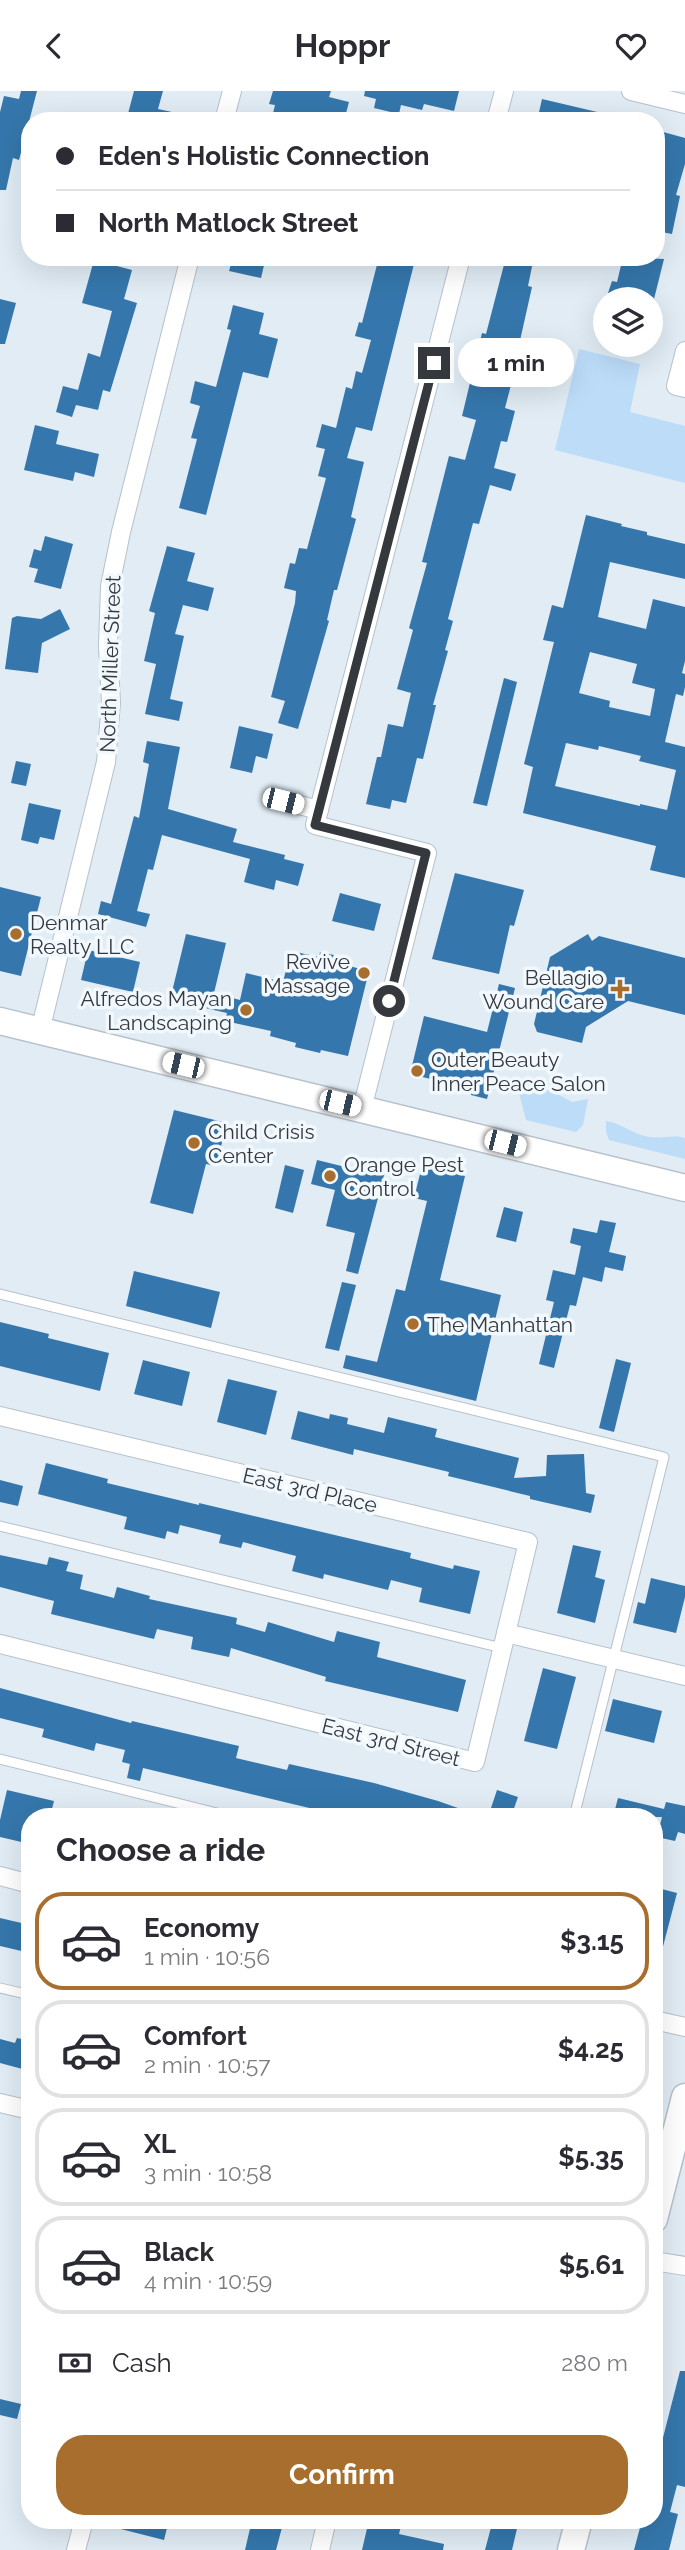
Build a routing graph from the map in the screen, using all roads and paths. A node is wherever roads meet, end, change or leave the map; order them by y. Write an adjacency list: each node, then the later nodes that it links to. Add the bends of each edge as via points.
1 (232, 91): 5 (street)
2 (504, 91): 6 (street)
3 (631, 91): 4 (street)
4 (685, 104)
5 (226, 112)
6 (498, 112)
7 (188, 266): 14 (street, North Miller Street, via 112,573 106,762)
8 (459, 266): 12 (street)
9 (685, 351): 10 (street)
10 (681, 387)
11 (283, 801): 12 (street)
12 (319, 810): 15 (street, via 315,825 426,853)
13 (0, 1021): 14 (main road)
14 (40, 1031): 15 (main road)
15 (362, 1108): 16 (main road)
16 (685, 1188)
17 (0, 1294): 22 (lane, via 664,1457)
18 (0, 1416): 20 (street, East 3rd Place, via 528,1542)
19 (0, 1526): 20 (lane)
20 (504, 1640): 21 (street, East 3rd Street, via 475,1762); 22 (street)
21 (0, 1644)
22 (614, 1659): 23 (street); 26 (lane)
23 (685, 1676)
24 (0, 1759): 25 (lane)
25 (197, 1808)
26 (576, 1808)
27 (0, 1876): 28 (street)
28 (21, 1882)
29 (0, 1988): 30 (lane)
30 (21, 1993)
31 (663, 2022): 32 (street)
32 (685, 2027)
33 (685, 2100): 36 (main road)
34 (0, 2103): 35 (street)
35 (21, 2108)
36 (663, 2173)
37 (663, 2262): 38 (street)
38 (685, 2266)
39 (81, 2529): 42 (street)
40 (325, 2529): 43 (street)
41 (577, 2529): 44 (main road)
42 (76, 2550)
43 (320, 2550)
44 (571, 2550)

